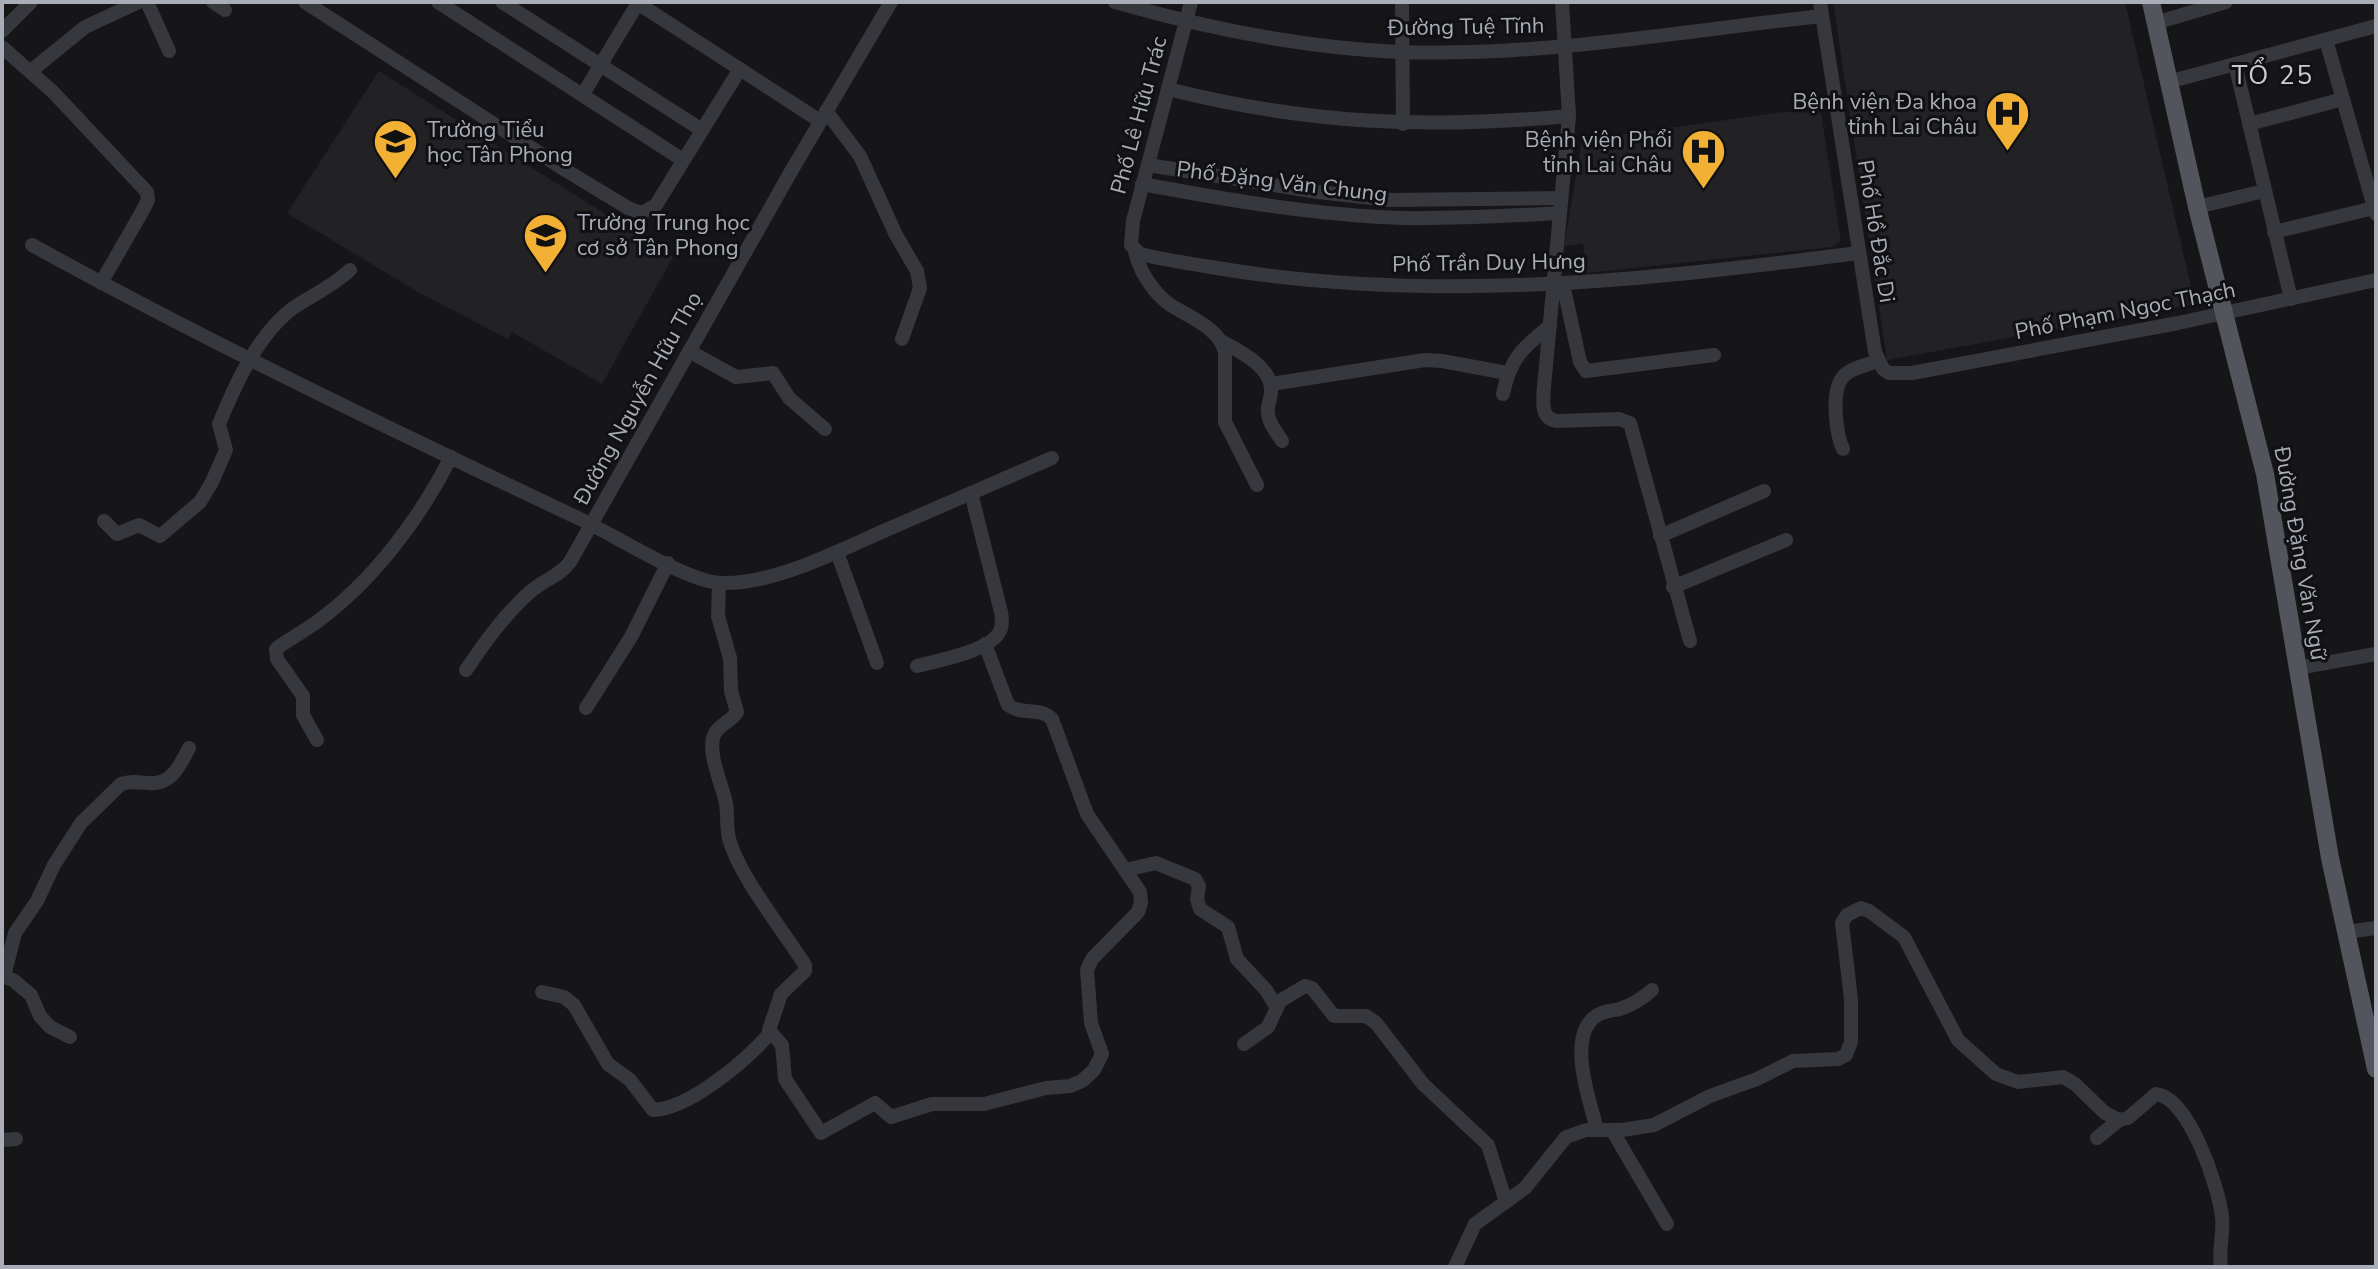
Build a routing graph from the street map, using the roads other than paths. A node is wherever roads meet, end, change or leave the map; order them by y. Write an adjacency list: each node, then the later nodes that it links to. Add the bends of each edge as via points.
1 (31, 2): 19 (street)
2 (139, 2): 28 (street, via 76,34)
3 (147, 2): 23 (street)
4 (305, 2): 38 (street, via 628,208 642,213 656,205)
5 (438, 2): 31 (street)
6 (502, 2): 25 (street)
7 (891, 2): 33 (street, Đường Nguyễn Hữu Thọ)
8 (1115, 2): 16 (street, Đường Tuệ Tĩnh)
9 (1191, 2): 16 (street, Phố Lê Hữu Trác)
10 (1402, 2): 24 (street)
11 (1562, 2): 21 (street)
12 (2151, 2): 17 (main road, Đường Đặng Văn Ngữ)
13 (2226, 2): 17 (street)
14 (637, 3): 25 (street); 27 (street)
15 (1821, 9): 21 (street, Đường Tuệ Tĩnh); 50 (street, Phố Hồ Đắc Di)
16 (1185, 22): 24 (street, Đường Tuệ Tĩnh, via 1284,41); 30 (street, Phố Lê Hữu Trác)
17 (2155, 23): 29 (main road, Đường Đặng Văn Ngữ)
18 (2376, 26): 20 (street)
19 (2, 31)
20 (2326, 40): 26 (street); 32 (street)
21 (1565, 45): 24 (street, Đường Tuệ Tĩnh); 34 (street)
22 (2, 47): 28 (street)
23 (169, 51)
24 (1402, 52): 35 (street)
25 (601, 64): 31 (street); 37 (street)
26 (2235, 64): 29 (street); 36 (street)
27 (740, 69): 33 (street); 37 (street)
28 (31, 71): 53 (street, via 147,192 147,204)
29 (2168, 82): 44 (main road, Đường Đặng Văn Ngữ)
30 (1168, 89): 35 (street, via 1265,111); 39 (street, Phố Lê Hữu Trác)
31 (583, 94): 38 (street)
32 (2343, 99): 36 (street); 45 (street)
33 (823, 116): 58 (street, via 860,156 917,271 920,288); 60 (street, Đường Nguyễn Hữu Thọ)
34 (1569, 116): 35 (street); 43 (street)
35 (1403, 124)
36 (2249, 124): 41 (street)
37 (702, 130): 38 (street)
38 (683, 160)
39 (1148, 165): 40 (street, Phố Lê Hữu Trác); 42 (street, Phố Đặng Văn Chung)
40 (1142, 184): 46 (street, Phố Đặng Văn Chung); 49 (street, Phố Lê Hữu Trác)
41 (2264, 191): 44 (street); 47 (street)
42 (1351, 196): 43 (street, Phố Đặng Văn Chung); 46 (street)
43 (1561, 205): 46 (street, Phố Đặng Văn Chung, via 1439,218); 54 (street)
44 (2197, 207): 56 (main road, Đường Đặng Văn Ngữ)
45 (2375, 211): 47 (street)
46 (1350, 215)
47 (2274, 232): 55 (street)
48 (32, 245): 53 (street)
49 (1133, 246): 54 (street, Phố Trần Duy Hưng, via 1170,260 1326,283); 59 (street, via 1143,273 1161,297)
50 (1858, 253): 54 (street, Phố Trần Duy Hưng); 63 (street, Phố Hồ Đắc Di)
51 (350, 270): 62 (street, via 283,316)
52 (2376, 280): 55 (street, Phố Phạm Ngọc Thạch)
53 (101, 283): 62 (street)
54 (1558, 284): 57 (street); 61 (street, via 1586,371)
55 (2291, 299): 56 (street, Phố Phạm Ngọc Thạch)
56 (2222, 313): 63 (street, Phố Phạm Ngọc Thạch, via 1912,373 1889,373); 88 (main road, Đường Đặng Văn Ngữ, via 2265,474)
57 (1550, 326): 64 (street, via 1518,353); 77 (street, via 1545,414 1557,421 1627,420)
58 (902, 339)
59 (1223, 342): 65 (street, via 1251,360); 72 (street, via 1225,422)
60 (689, 351): 67 (street, via 736,377 773,373 789,398); 76 (street, Đường Nguyễn Hữu Thọ)
61 (1714, 355)
62 (251, 360): 70 (street); 75 (street, via 219,424 224,459 200,502 160,536 139,525 115,533)
63 (1880, 365): 69 (street, via 1847,373 1840,380 1837,427)
64 (1507, 373): 65 (street, via 1425,360); 66 (street)
65 (1271, 384): 68 (street, via 1267,413)
66 (1503, 394)
67 (825, 429)
68 (1282, 441)
69 (1843, 449)
70 (451, 457): 76 (street); 91 (street, via 426,503 379,563 320,621 276,649 277,659 303,696 303,715)
71 (1052, 458): 74 (street)
72 (1257, 485)
73 (1764, 491): 77 (street)
74 (971, 493): 79 (street); 84 (street, via 1001,612 998,634)
75 (104, 521)
76 (591, 524): 80 (street); 89 (street, Đường Nguyễn Hữu Thọ, via 566,568 520,602)
77 (1660, 536): 82 (street)
78 (1786, 540): 82 (street)
79 (837, 552): 81 (street, via 766,576); 86 (street)
80 (668, 563): 81 (street); 90 (street, via 631,637)
81 (719, 583): 100 (street, via 718,616 737,712 713,738 727,832 744,871 806,969 781,994)
82 (1673, 587): 83 (street)
83 (1690, 641)
84 (985, 644): 87 (street); 93 (street, via 1008,705 1044,712 1052,719 1087,814)
85 (2376, 654): 88 (street)
86 (877, 663)
87 (917, 666)
88 (2297, 668): 95 (main road, Đường Đặng Văn Ngữ)
89 (466, 670)
90 (586, 708)
91 (317, 740)
92 (189, 748): 96 (street, via 166,781 121,784 81,823 15,933)
93 (1125, 870): 99 (street, via 1156,863 1195,879 1200,909 1228,927 1237,959); 100 (street, via 1138,886 1141,903 1089,965 1089,1014 1102,1058 1076,1085 984,1104 939,1103 891,1117 875,1103 821,1133 785,1079 782,1045)
94 (2376, 928): 95 (street)
95 (2346, 932): 103 (main road, Đường Đặng Văn Ngữ)
96 (3, 976): 101 (street, via 31,995 44,1022)
97 (1652, 990): 105 (street, via 1637,1002 1598,1014 1586,1030 1581,1070)
98 (542, 992): 100 (street, via 574,1005 602,1056 653,1110 700,1092)
99 (1276, 1006): 102 (street, via 1268,1027); 107 (street, via 1309,986 1334,1016 1373,1020 1431,1093 1488,1145)
100 (770, 1033)
101 (70, 1037)
102 (1244, 1044)
103 (2376, 1069)
104 (2119, 1120): 105 (street, via 2063,1077 2018,1082 1996,1074 1958,1040 1904,937 1861,908 1847,915 1841,928 1851,999 1846,1055 1793,1061 1666,1120); 106 (street); 110 (street, via 2156,1094 2167,1097 2183,1115 2199,1142 2220,1204)
105 (1604, 1130): 107 (street, via 1566,1137 1525,1188); 108 (street)
106 (2097, 1138)
107 (1506, 1202): 109 (street, via 1475,1224)
108 (1667, 1224)
109 (1455, 1267)
110 (2221, 1267)

